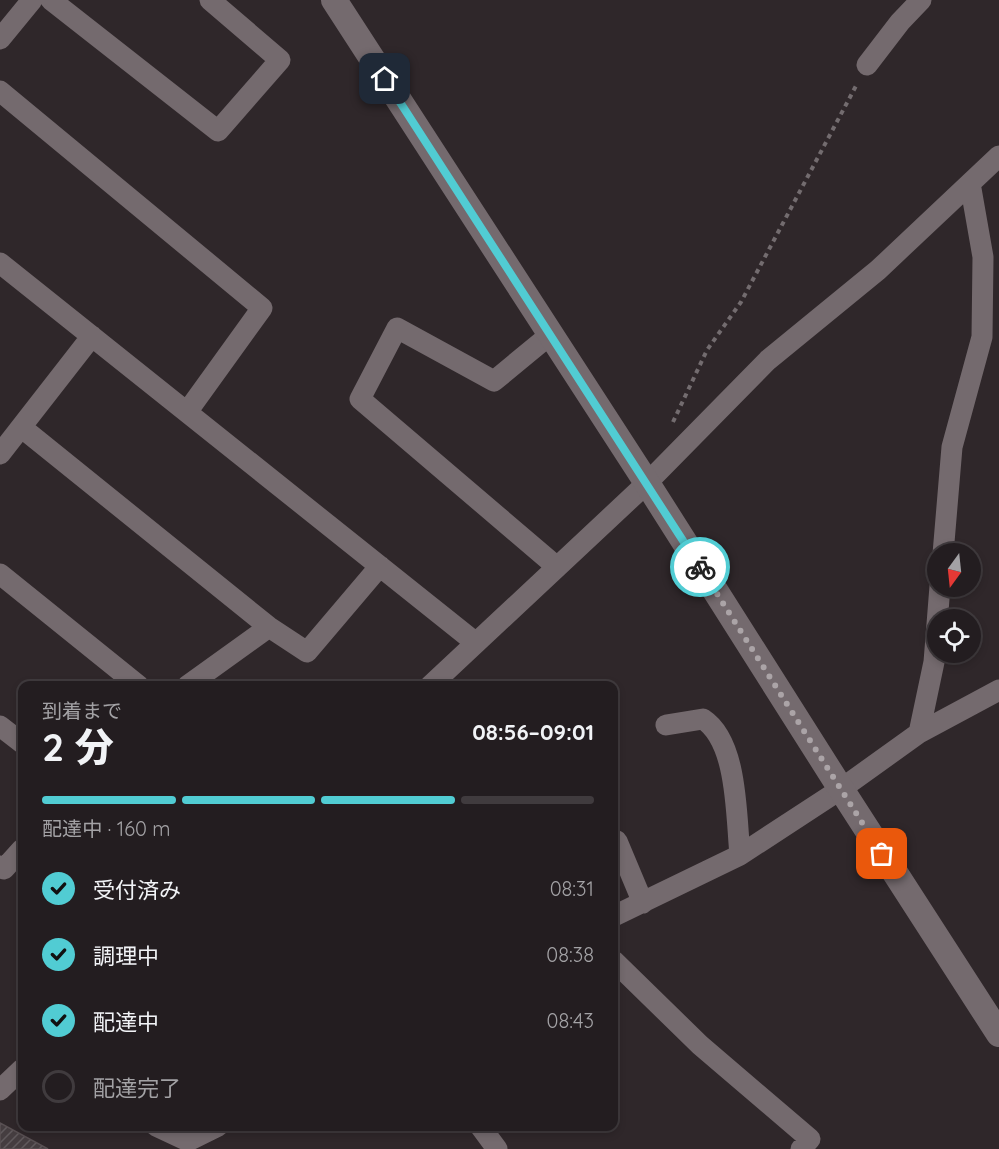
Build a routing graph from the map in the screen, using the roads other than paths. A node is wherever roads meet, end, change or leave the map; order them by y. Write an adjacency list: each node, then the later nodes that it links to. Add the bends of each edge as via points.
1 (32, 0): 6 (street)
2 (51, 0): 3 (street, via 218,131 280,60)
3 (210, 0)
4 (334, 0): 12 (street)
5 (921, 0): 7 (street)
6 (0, 39)
7 (867, 65)
8 (0, 91): 14 (street, via 262,308)
9 (999, 156): 10 (street)
10 (970, 183): 17 (street, via 878,270 768,360); 18 (street, via 983,257 982,337 952,447)
11 (0, 263): 13 (street)
12 (551, 334): 17 (street); 20 (street, via 494,381 397,328 360,399)
13 (92, 336): 14 (street); 15 (street)
14 (187, 412): 19 (street)
15 (21, 427): 16 (street); 23 (street)
16 (0, 454)
17 (647, 483): 20 (street); 33 (street)
18 (944, 543)
19 (380, 566): 23 (street, via 307,652); 24 (street)
20 (557, 567): 24 (street)
21 (0, 574): 25 (street)
22 (939, 597): 31 (street, via 934,662)
23 (269, 627): 26 (street)
24 (476, 643): 27 (street)
25 (133, 681)
26 (194, 681)
27 (435, 681)
28 (999, 690): 31 (street)
29 (666, 725): 36 (street, via 703,719 712,725 730,760)
30 (0, 726): 32 (street)
31 (919, 734): 33 (street)
32 (18, 740)
33 (841, 789): 36 (street); 41 (street)
34 (618, 843): 38 (street)
35 (18, 853): 37 (street, via 3,869)
36 (740, 855): 38 (street)
37 (0, 866)
38 (644, 903): 39 (street)
39 (618, 914)
40 (618, 965): 49 (street, via 700,1045 810,1138)
41 (999, 1034)
42 (18, 1073): 43 (street)
43 (0, 1090)
44 (168, 1131): 47 (street)
45 (206, 1131): 47 (street)
46 (484, 1131): 48 (street)
47 (188, 1139)
48 (497, 1149)
49 (801, 1149)

